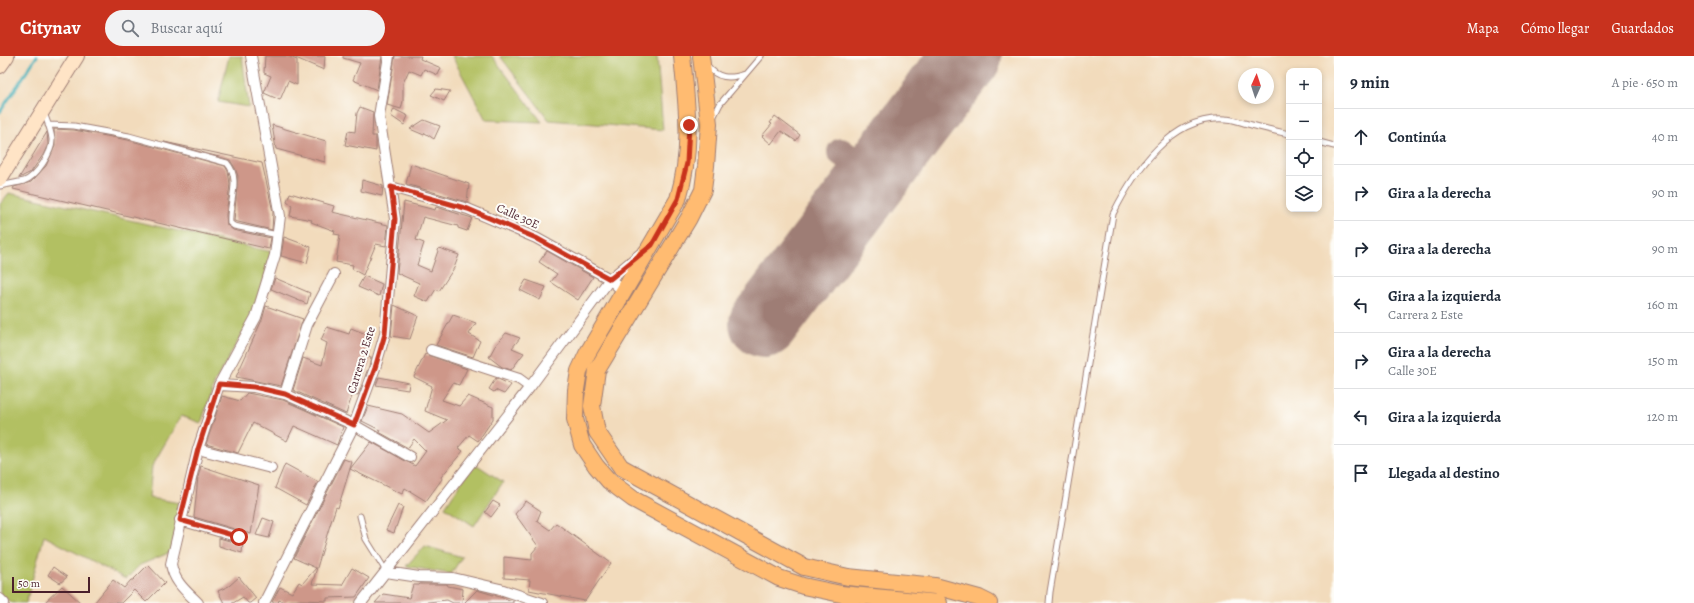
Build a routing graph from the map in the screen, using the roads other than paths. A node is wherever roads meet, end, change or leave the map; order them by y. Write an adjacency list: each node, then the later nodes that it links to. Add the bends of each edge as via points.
1 (7, 56): 8 (main road)
2 (77, 56): 10 (main road)
3 (251, 56): 19 (street, via 280,216)
4 (389, 56): 18 (street, Carrera 2 Este, via 379,116)
5 (682, 56): 20 (main road, via 689,125 687,163 678,199)
6 (701, 56): 9 (lane, via 718,76 727,78); 11 (main road)
7 (761, 56): 9 (lane)
8 (0, 66)
9 (746, 73): 11 (lane, via 720,104)
10 (43, 111): 12 (lane); 16 (main road)
11 (709, 124): 43 (main road, via 702,190 689,218 597,370 592,406 597,432 621,466 804,567 848,577 935,586)
12 (48, 125): 17 (lane, via 52,146 34,175 25,181); 19 (lane, via 74,126 129,136 227,164 233,170 234,182 230,223 247,230)
13 (1286, 133): 44 (lane, via 1226,118 1190,124 1161,144 1124,193 1113,214)
14 (1322, 143): 15 (lane)
15 (1334, 146)
16 (0, 179)
17 (0, 186)
18 (391, 187): 22 (street, Calle 30E, via 468,209 536,238); 28 (street, Carrera 2 Este, via 395,219 385,334)
19 (278, 235): 25 (street, via 275,255 256,317)
20 (652, 245): 22 (street); 23 (main road)
21 (334, 274): 27 (street, via 307,326)
22 (610, 279): 23 (street, Calle 30E); 26 (street)
23 (624, 292): 42 (main road, via 587,354 579,371 576,390 575,419 582,445 609,481 633,499 778,578 841,594)
24 (431, 350): 26 (street, via 519,379)
25 (219, 384): 27 (street, via 254,387); 29 (street)
26 (530, 387): 35 (street)
27 (285, 394): 28 (street)
28 (354, 425): 30 (street); 39 (street, Carrera 2 Este)
29 (198, 449): 31 (street); 33 (street)
30 (410, 457)
31 (270, 468)
32 (360, 516): 35 (lane, via 366,539)
33 (180, 520): 34 (street); 38 (street, via 170,564 172,574 178,584)
34 (239, 537)
35 (386, 572): 40 (street); 41 (street, via 419,577 453,578 500,589)
36 (0, 599): 37 (street)
37 (4, 603)
38 (198, 603)
39 (264, 603)
40 (362, 603)
41 (542, 603)
42 (939, 603)
43 (989, 603)
44 (1049, 603)

